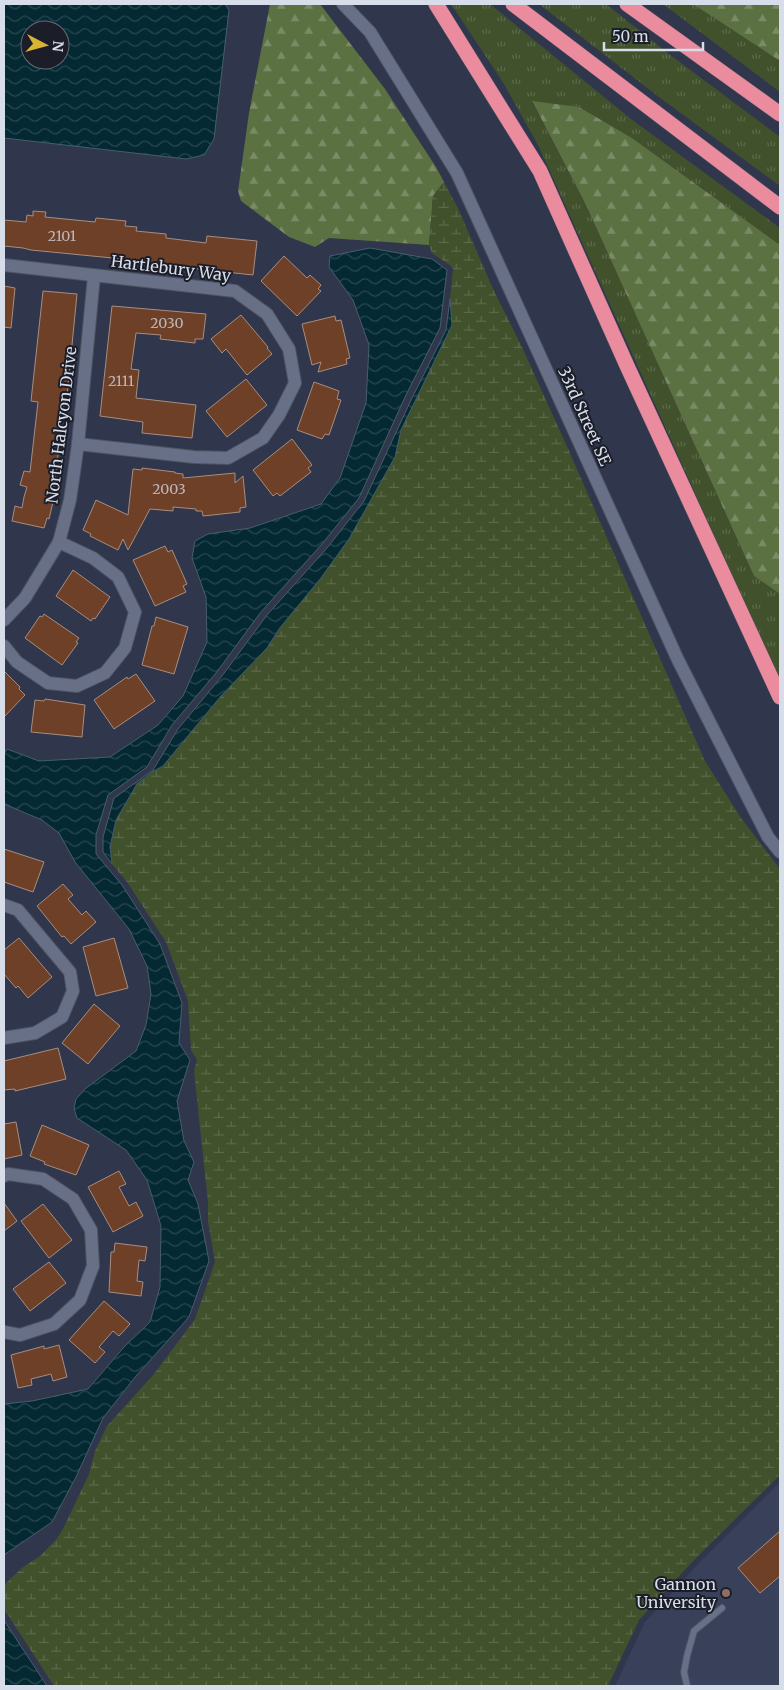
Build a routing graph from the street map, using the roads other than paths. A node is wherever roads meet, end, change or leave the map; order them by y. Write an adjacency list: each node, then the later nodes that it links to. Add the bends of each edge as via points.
1 (343, 4): 14 (street, 33rd Street SE, via 370,32 457,173 678,660 768,837)
2 (436, 4): 13 (highway, via 540,171)
3 (512, 4): 6 (highway)
4 (627, 4): 5 (highway)
5 (780, 114)
6 (780, 207)
7 (4, 265): 8 (street, Hartlebury Way)
8 (94, 276): 9 (street, North Halcyon Drive); 9 (street, Hartlebury Way, via 236,291 267,314 289,349 295,383 263,438 228,458)
9 (78, 444): 10 (street, North Halcyon Drive, via 70,500)
10 (59, 542): 11 (street, North Halcyon Drive, via 25,598); 12 (street, via 94,558 118,577 135,612 124,648 105,673 76,686 48,683 17,662)
11 (4, 620)
12 (4, 646)
13 (780, 697)
14 (780, 852)
15 (4, 905): 16 (street, via 18,910 70,972 73,991 62,1017 35,1033)
16 (4, 1038)
17 (4, 1176): 18 (street, via 43,1179 72,1199 90,1230 93,1266 80,1300 54,1324 20,1335)
18 (4, 1332)
19 (722, 1608): 20 (lane, via 694,1631 684,1672)
20 (687, 1686)

